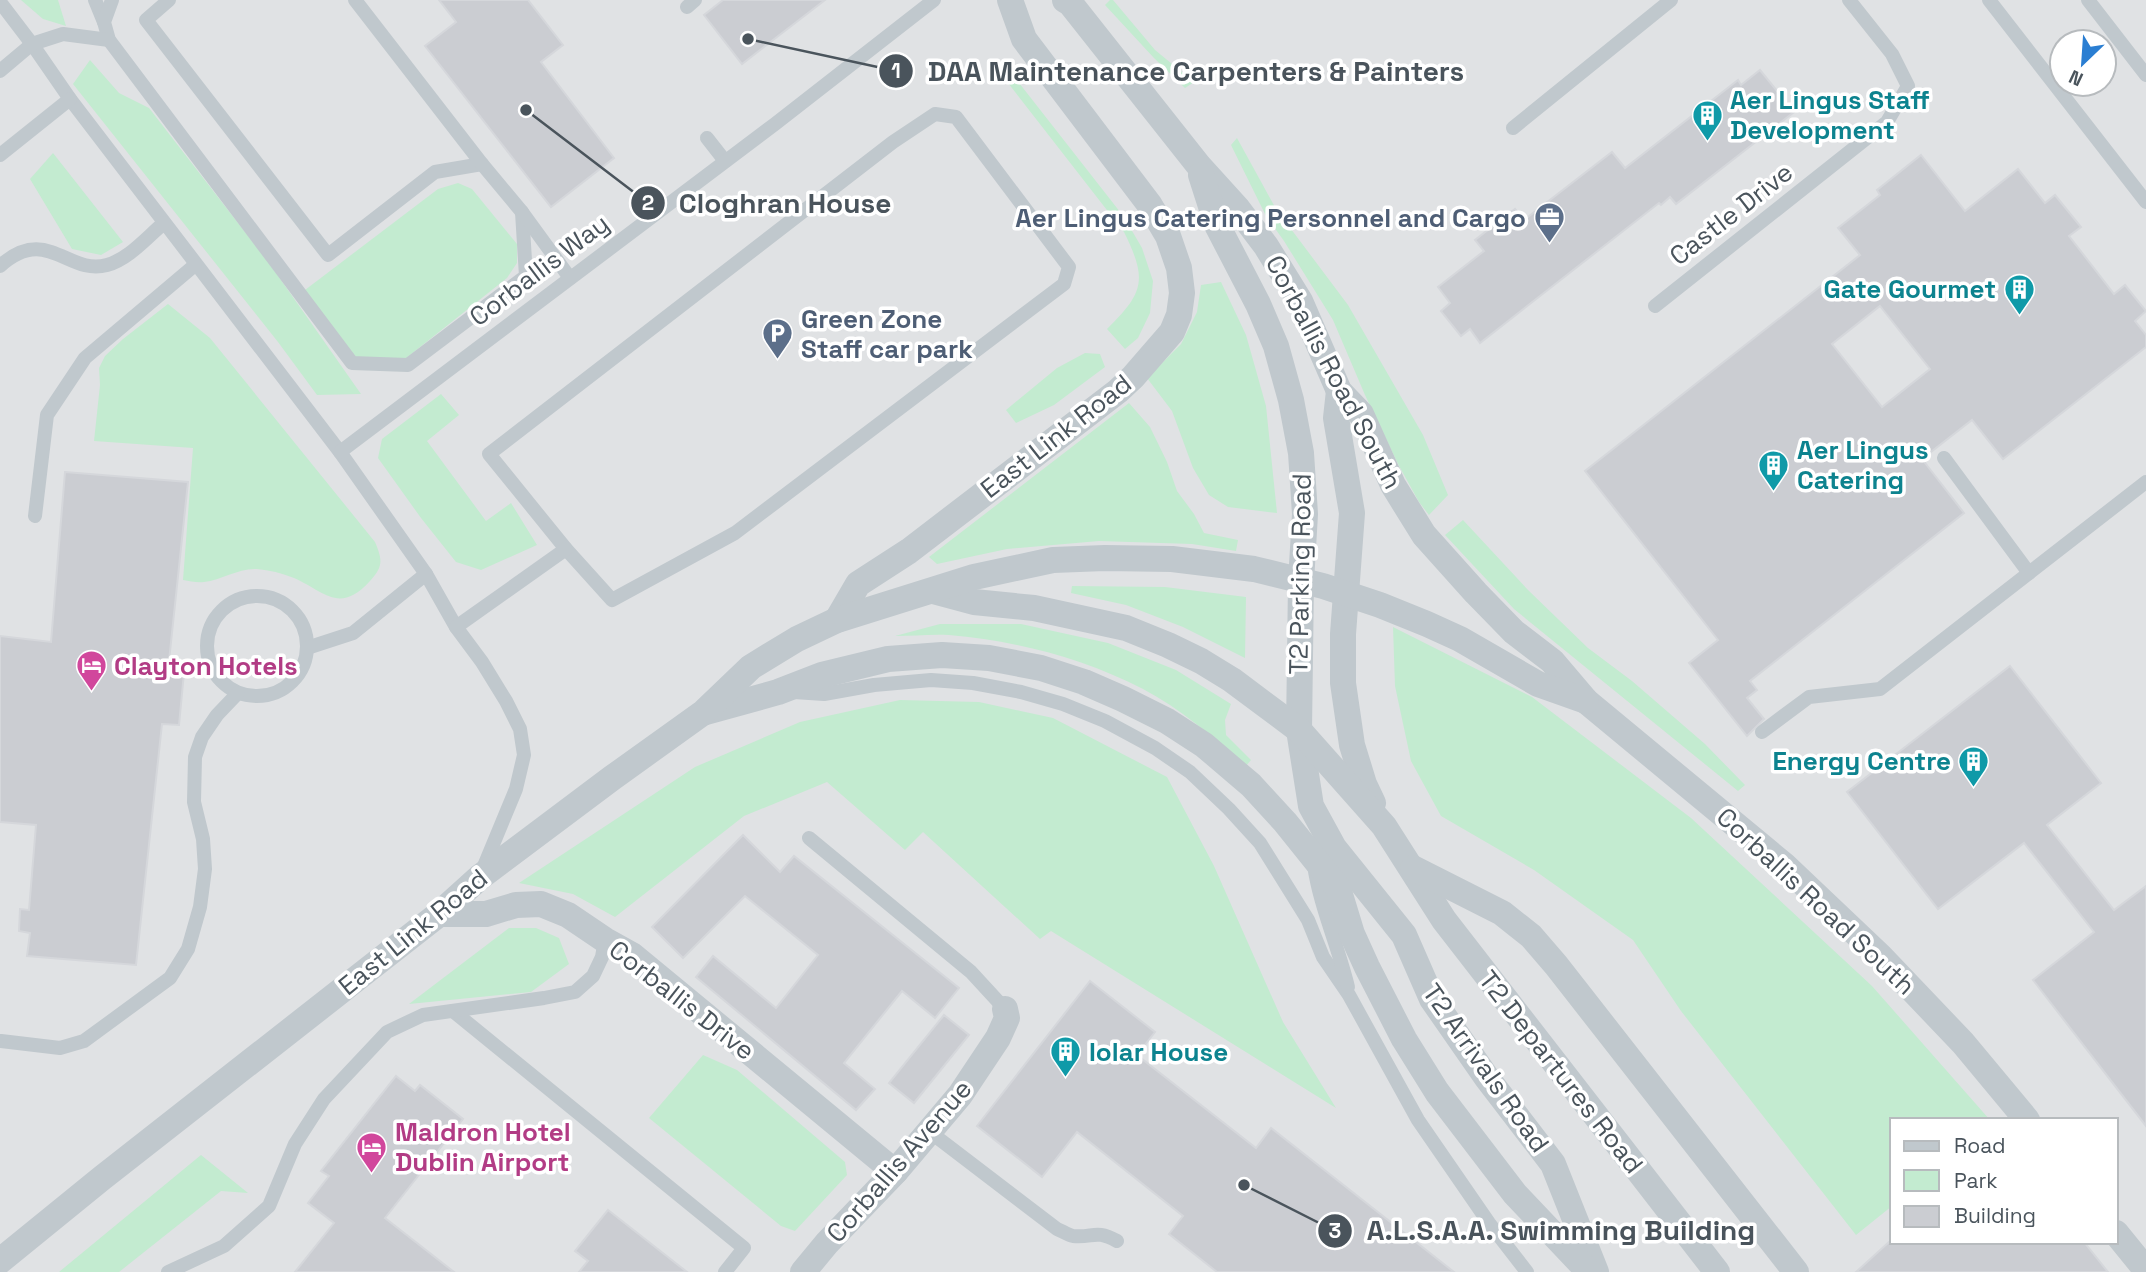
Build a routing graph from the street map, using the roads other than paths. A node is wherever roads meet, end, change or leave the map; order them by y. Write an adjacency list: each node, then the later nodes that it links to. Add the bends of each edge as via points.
1 (95, 0): 13 (lane)
2 (112, 0): 13 (lane)
3 (169, 0): 23 (lane, via 146,20 328,255 435,172)
4 (355, 0): 23 (lane)
5 (934, 0): 22 (lane, Corballis Way)
6 (1010, 0): 43 (street, East Link Road, via 1024,39 1149,204 1168,236 1179,268 1179,315 1172,332 1118,391 909,551 858,584)
7 (1065, 0): 24 (street, Corballis Road South)
8 (1671, 0): 19 (lane)
9 (1849, 0): 31 (lane, Castle Drive, via 1892,54 1908,86 1887,122)
10 (1989, 0): 25 (lane)
11 (2088, 0): 17 (lane)
12 (0, 2): 15 (lane)
13 (104, 22): 14 (lane)
14 (109, 40): 15 (lane, via 63,34); 26 (lane, via 352,363 408,365 526,276)
15 (32, 44): 16 (lane); 18 (lane)
16 (0, 71)
17 (2146, 75)
18 (70, 99): 21 (lane); 27 (lane)
19 (1513, 128)
20 (707, 138): 22 (lane)
21 (0, 155)
22 (724, 161): 30 (lane, Corballis Way)
23 (482, 164): 26 (lane)
24 (1199, 166): 32 (street, Corballis Road South, via 1238,209 1300,301); 40 (street, T2 Parking Road, via 1217,225 1276,346 1292,400 1305,514)
25 (2146, 202)
26 (522, 212): 30 (lane)
27 (164, 223): 28 (lane); 29 (lane, via 124,257 107,265 88,265 47,250 28,250)
28 (195, 265): 33 (lane); 36 (lane, via 85,358 47,415)
29 (0, 266)
30 (570, 278): 33 (lane, Corballis Way)
31 (1656, 306)
32 (1339, 391): 42 (street, via 1336,418 1352,513); 48 (street, Corballis Road South, via 1361,414 1394,485 1424,535 1514,632 1552,661)
33 (341, 452): 39 (lane)
34 (1944, 458): 38 (lane)
35 (2146, 482): 38 (lane)
36 (36, 516)
37 (566, 549): 37 (lane, via 489,454 893,142 935,114 956,117 1069,267 1064,284 734,533 612,600); 44 (lane)
38 (2029, 573): 51 (lane, via 1880,689 1810,697)
39 (426, 574): 44 (lane); 45 (lane, via 353,633)
40 (1301, 582): 41 (street, East Link Road, via 1232,566 1105,558 1053,560); 42 (street, Corballis Road South); 50 (street, T2 Parking Road)
41 (933, 590): 43 (street, East Link Road); 50 (street, via 974,602 1034,608 1126,628 1222,674)
42 (1346, 594): 48 (street, Corballis Road South, via 1438,629 1538,684); 53 (street, via 1345,710 1364,784)
43 (837, 620): 49 (street, East Link Road, via 751,667)
44 (456, 628): 57 (lane, via 506,701 520,729 524,755 516,789)
45 (307, 648): 47 (lane, via 296,678 285,688 262,696); 47 (lane, via 305,631 284,604 269,597 235,600 211,624 206,640 214,673)
46 (778, 692): 49 (street, T2 Parking Road); 55 (street, T2 Arrivals Road, via 822,674 888,659 942,654 1041,668 1123,699 1204,745 1251,785); 60 (lane, T2 Parking Road, via 824,694 932,680 973,683 1063,704 1105,721 1190,772 1229,808 1287,884 1323,957)
47 (238, 693): 63 (lane, via 202,737 195,757 194,802 205,869 188,948 170,978 85,1041 60,1048)
48 (1586, 701): 64 (street, Corballis Road South, via 1784,865 1881,957 1964,1043)
49 (704, 712): 57 (street, East Link Road)
50 (1298, 730): 52 (street, T2 Parking Road); 53 (street)
51 (1762, 732)
52 (1311, 806): 55 (lane, T2 Parking Road); 76 (street, T2 Arrivals Road, via 1335,848 1404,935 1432,999 1553,1164)
53 (1384, 826): 56 (street, T2 Departures Road)
54 (809, 838): 61 (lane, via 971,972)
55 (1312, 855): 60 (lane, T2 Parking Road); 75 (street, T2 Arrivals Road, via 1338,888 1367,967 1437,1092 1515,1194)
56 (1411, 867): 77 (street, T2 Departures Road, via 1506,1003); 78 (street, via 1502,913 1531,936)
57 (480, 877): 58 (street, East Link Road)
58 (439, 914): 59 (street, Corballis Drive, via 486,914 541,904 569,915); 69 (street, East Link Road)
59 (605, 940): 62 (lane, via 593,976 575,992); 66 (street, Corballis Drive, via 632,956)
60 (1349, 995): 74 (lane, T2 Parking Road, via 1418,1120)
61 (1005, 1009): 65 (street, Corballis Avenue, via 1007,1018 998,1038)
62 (453, 1011): 71 (lane, via 422,1015 387,1032 324,1099 295,1144 269,1206 224,1246); 72 (lane, via 744,1248)
63 (1, 1041)
64 (2025, 1118)
65 (930, 1132): 66 (street, Corballis Avenue); 68 (lane, via 1058,1229 1072,1236 1097,1233)
66 (895, 1172): 73 (street, Corballis Avenue)
67 (2118, 1235): 70 (street)
68 (1117, 1241)
69 (0, 1261)
70 (2146, 1270)
71 (168, 1272)
72 (725, 1272)
73 (803, 1272)
74 (1527, 1272)
75 (1589, 1272)
76 (1596, 1272)
77 (1717, 1272)
78 (1796, 1272)

